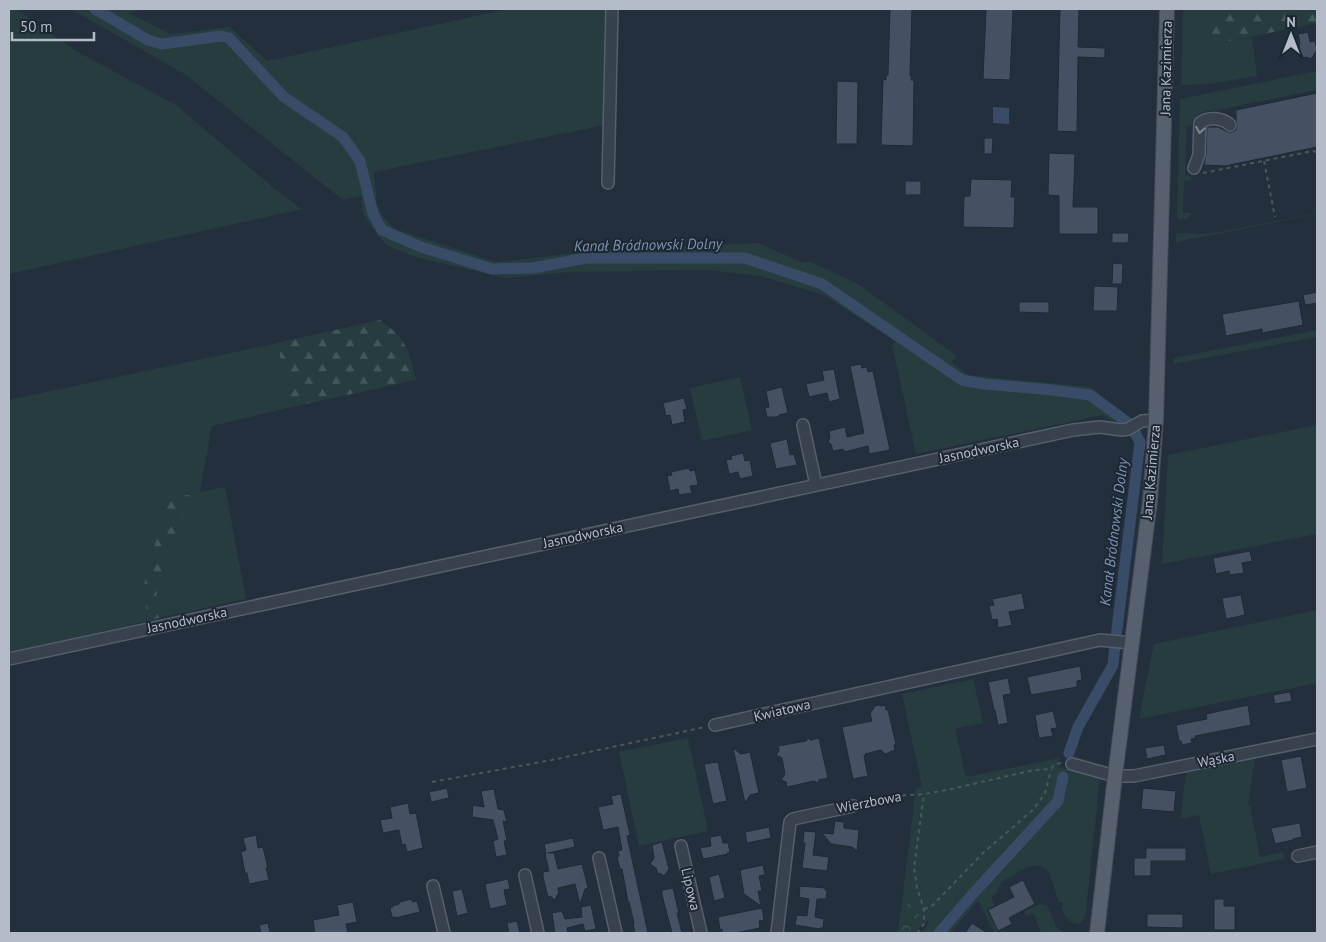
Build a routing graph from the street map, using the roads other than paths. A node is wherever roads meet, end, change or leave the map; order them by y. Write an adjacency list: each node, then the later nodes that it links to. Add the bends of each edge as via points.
1 (612, 9): 5 (street)
2 (1167, 9): 6 (main road, Jana Kazimierza)
3 (1230, 125): 4 (street, one-way to 4, via 1223,120 1208,119 1200,123)
4 (1196, 171)
5 (608, 183)
6 (1156, 420): 8 (street, Jasnodworska, via 1142,421 1122,430 1100,427 1073,430); 9 (main road, Jana Kazimierza, via 1150,502)
7 (802, 425): 8 (street)
8 (816, 485): 10 (street, Jasnodworska)
9 (1132, 643): 11 (street, Kwiatowa, via 1100,640); 14 (main road, Jana Kazimierza)
10 (9, 659)
11 (715, 725)
12 (1317, 739): 14 (street, Wąska, via 1134,776)
13 (1072, 764): 14 (street)
14 (1115, 776): 27 (main road, Jana Kazimierza)
15 (853, 806): 26 (street, Wierzbowa, via 790,822)
16 (681, 846): 25 (street, Lipowa)
17 (1317, 852): 18 (street)
18 (1298, 856)
19 (599, 858): 24 (street)
20 (525, 875): 23 (street)
21 (433, 886): 22 (street)
22 (444, 933)
23 (538, 933)
24 (616, 933)
25 (701, 933)
26 (777, 933)
27 (1098, 933)

